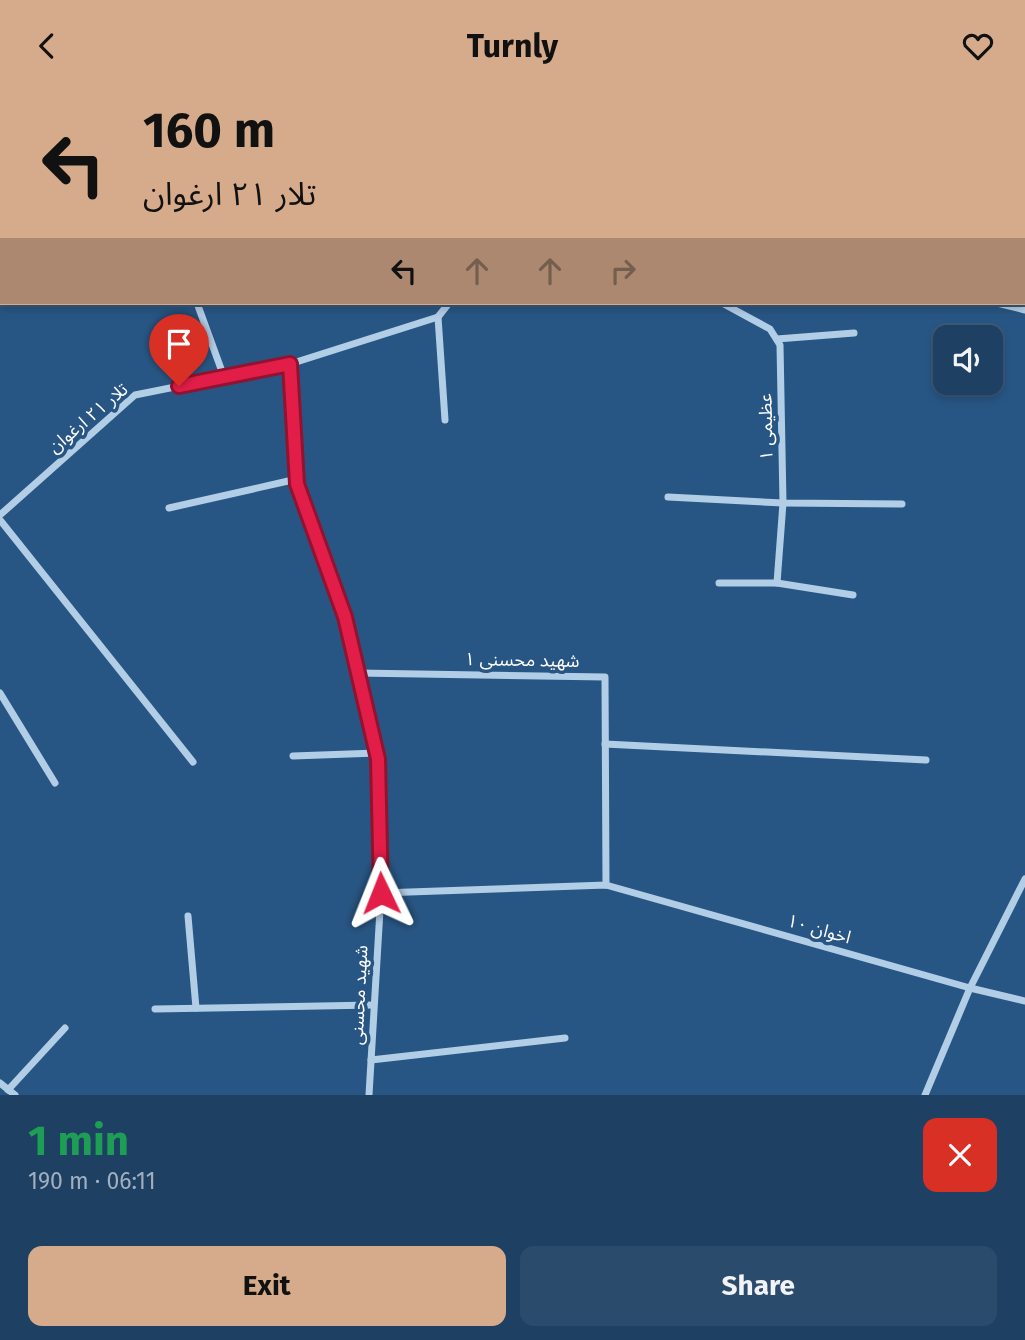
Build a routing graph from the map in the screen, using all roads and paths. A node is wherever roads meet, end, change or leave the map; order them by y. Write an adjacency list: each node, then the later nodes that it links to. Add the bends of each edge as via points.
1 (198, 305): 10 (street)
2 (447, 305): 6 (street)
3 (726, 305): 8 (street, via 770,329)
4 (1005, 305): 5 (street)
5 (1025, 310)
6 (438, 317): 9 (street, تلار ۲۱ ارغوان); 11 (street)
7 (854, 333): 8 (street)
8 (777, 339): 14 (street, عظیمی ۱)
9 (290, 364): 10 (street, تلار ۲۱ ارغوان); 12 (street, شهید محسنی)
10 (224, 377): 17 (street, تلار ۲۱ ارغوان, via 135,395)
11 (445, 420)
12 (297, 479): 16 (street); 22 (street, شهید محسنی, via 345,617)
13 (668, 496): 14 (street)
14 (783, 503): 15 (street); 20 (street, عظیمی ۱)
15 (902, 504)
16 (169, 508)
17 (0, 515)
18 (0, 520): 28 (street)
19 (719, 583): 20 (street)
20 (777, 583): 21 (street)
21 (853, 595)
22 (358, 673): 24 (street, شهید محسنی ۱, via 605,677); 25 (street, شهید محسنی)
23 (0, 693): 29 (street)
24 (605, 744): 27 (street); 31 (street, شهید محسنی ۱)
25 (377, 753): 26 (street); 32 (street, شهید محسنی)
26 (293, 756)
27 (926, 760)
28 (193, 762)
29 (55, 783)
30 (1025, 879): 34 (street)
31 (606, 885): 32 (street, اخوان ۱۰); 34 (street, اخوان ۱۰)
32 (381, 893): 36 (street, شهید محسنی)
33 (188, 916): 37 (street)
34 (970, 988): 35 (street, اخوان ۱۰); 45 (street)
35 (1025, 1001)
36 (373, 1005): 37 (street); 41 (street, شهید محسنی)
37 (196, 1008): 38 (street)
38 (155, 1009)
39 (65, 1028): 43 (street)
40 (565, 1038): 41 (street)
41 (371, 1060): 44 (street, شهید محسنی)
42 (0, 1083): 43 (street)
43 (12, 1092)
44 (369, 1095)
45 (925, 1095)

